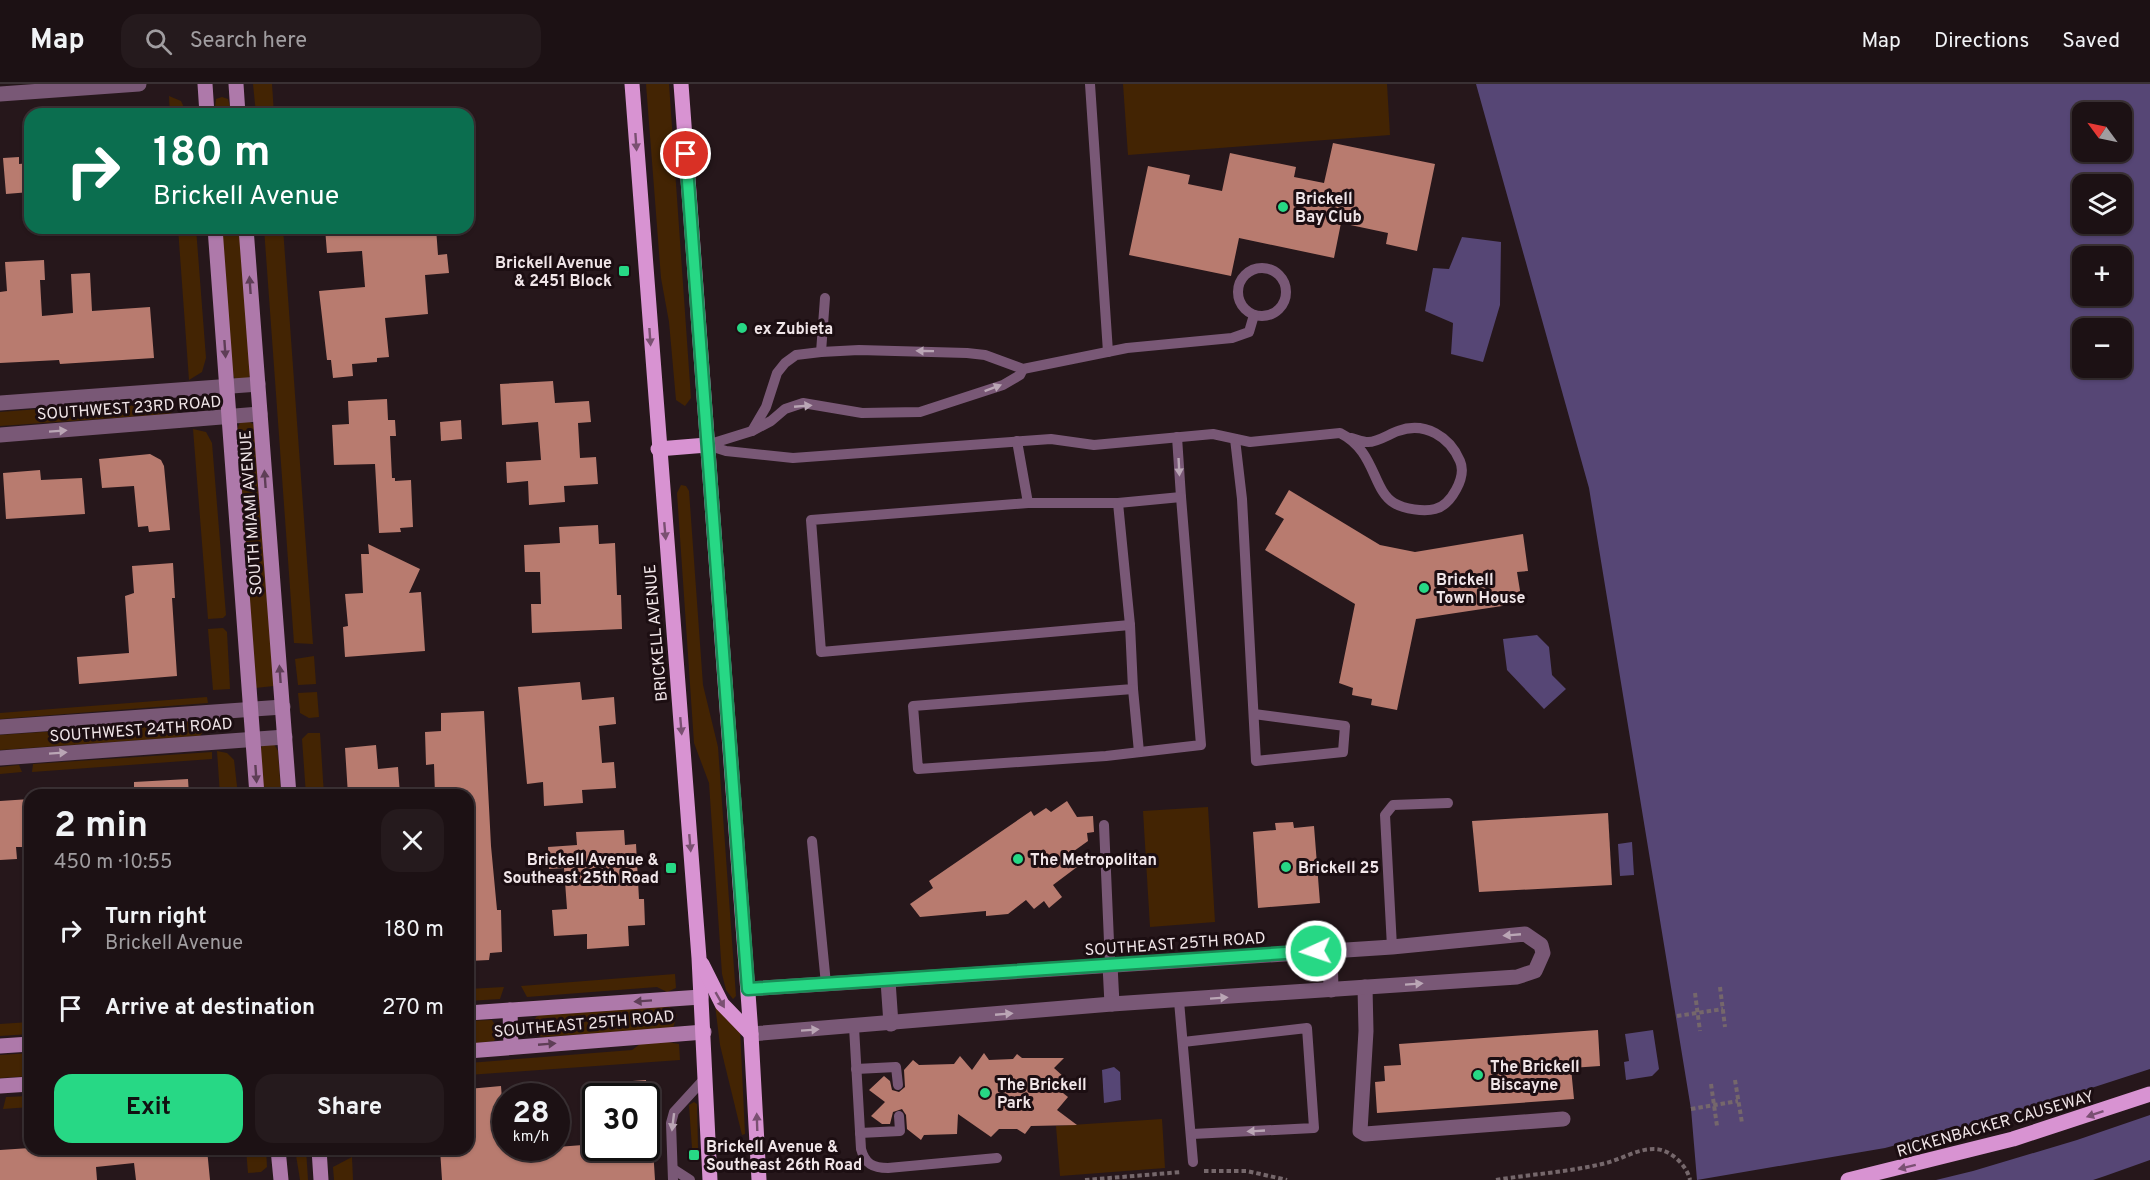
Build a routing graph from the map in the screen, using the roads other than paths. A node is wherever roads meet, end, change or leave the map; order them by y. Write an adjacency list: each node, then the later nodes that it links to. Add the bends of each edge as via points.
1 (140, 84): 7 (street)
2 (205, 84): 8 (main road)
3 (236, 84): 9 (main road)
4 (632, 84): 29 (main road, BRICKELL AVENUE, one-way to 29)
5 (681, 84): 28 (main road)
6 (1090, 84): 15 (lane)
7 (0, 94)
8 (207, 108)
9 (238, 108)
10 (215, 234): 18 (main road, SOUTH MIAMI AVENUE, one-way to 18)
11 (246, 234): 17 (main road, SOUTH MIAMI AVENUE, one-way to 11)
12 (825, 298): 14 (lane)
13 (1254, 315): 13 (lane, via 1278,311 1286,296 1279,274 1265,268 1250,271 1238,290 1242,305); 15 (lane, via 1249,332 1232,338)
14 (821, 352): 16 (lane, one-way to 14, via 1003,360 967,353); 22 (lane, via 796,355 785,363)
15 (1108, 352): 16 (lane)
16 (1023, 369): 22 (lane, one-way to 16, via 802,403 862,413 920,412 1003,384)
17 (258, 384): 18 (street, SOUTHWEST 23RD ROAD); 20 (main road, SOUTH MIAMI AVENUE)
18 (228, 387): 19 (street, SOUTHWEST 23RD ROAD); 21 (main road, SOUTH MIAMI AVENUE)
19 (0, 403)
20 (260, 414): 21 (street, SOUTHWEST 23RD ROAD); 35 (main road, SOUTH MIAMI AVENUE, one-way to 20)
21 (230, 417): 23 (street, SOUTHWEST 23RD ROAD, one-way to 21); 36 (main road, SOUTH MIAMI AVENUE)
22 (752, 431): 28 (lane)
23 (0, 435)
24 (1177, 437): 26 (lane, via 1213,434); 27 (lane, via 1094,445 1050,439); 30 (lane, one-way to 30)
25 (1351, 438): 25 (lane, via 1369,442 1401,429 1423,427 1453,446 1462,464 1461,479 1452,496 1436,509 1394,503 1383,491 1364,452); 26 (lane, via 1340,433 1250,442)
26 (1235, 439): 37 (lane)
27 (1017, 441): 28 (lane, via 793,458 726,451); 31 (lane)
28 (707, 445): 29 (main road); 55 (main road)
29 (658, 449): 50 (main road, BRICKELL AVENUE, one-way to 50)
30 (1181, 497): 32 (lane); 41 (lane, via 1201,745)
31 (1028, 503): 32 (lane); 33 (lane, via 811,520 821,652)
32 (1118, 503): 33 (lane)
33 (1130, 625): 34 (lane)
34 (1133, 689): 41 (lane); 41 (lane, via 913,706 918,769)
35 (283, 707): 36 (street, SOUTHWEST 24TH ROAD); 39 (main road, SOUTH MIAMI AVENUE)
36 (251, 709): 38 (street, SOUTHWEST 24TH ROAD); 40 (main road, SOUTH MIAMI AVENUE)
37 (1254, 714): 37 (lane, via 1345,726 1343,752 1256,761)
38 (0, 727)
39 (285, 736): 40 (street, SOUTHWEST 24TH ROAD); 44 (main road, SOUTH MIAMI AVENUE)
40 (253, 739): 42 (street, SOUTHWEST 24TH ROAD, one-way to 40); 43 (main road, SOUTH MIAMI AVENUE, one-way to 43)
41 (1139, 752)
42 (0, 758)
43 (257, 789)
44 (289, 789)
45 (1448, 803): 48 (lane, via 1393,805 1385,814)
46 (1104, 825): 51 (lane)
47 (812, 841): 53 (lane)
48 (1392, 946): 49 (street, SOUTHEAST 25TH ROAD); 54 (street, SOUTHEAST 25TH ROAD, one-way to 48, via 1517,977 1535,971 1542,953 1541,945 1525,934)
49 (1330, 951): 51 (street, SOUTHEAST 25TH ROAD); 56 (street)
50 (699, 958): 57 (main road, BRICKELL AVENUE); 65 (main road, one-way to 65, via 722,1004)
51 (1110, 965): 52 (street, SOUTHEAST 25TH ROAD); 59 (street)
52 (888, 981): 53 (street, SOUTHEAST 25TH ROAD); 62 (street)
53 (826, 984): 55 (street, SOUTHEAST 25TH ROAD)
54 (1365, 987): 56 (street, SOUTHEAST 25TH ROAD); 78 (street, via 1360,1131 1365,1134)
55 (748, 989): 65 (main road)
56 (1331, 990): 58 (street, SOUTHEAST 25TH ROAD, one-way to 56)
57 (701, 998): 60 (main road, SOUTHEAST 25TH ROAD, one-way to 60); 64 (main road, BRICKELL AVENUE)
58 (1179, 1001): 59 (street, SOUTHEAST 25TH ROAD); 66 (lane)
59 (1112, 1004): 62 (street, SOUTHEAST 25TH ROAD, one-way to 59)
60 (510, 1010): 61 (main road, SOUTHEAST 25TH ROAD); 69 (main road)
61 (474, 1013)
62 (891, 1024): 63 (street, SOUTHEAST 25TH ROAD)
63 (854, 1027): 65 (street, SOUTHEAST 25TH ROAD, one-way to 63); 71 (lane)
64 (704, 1032): 69 (main road, SOUTHEAST 25TH ROAD, one-way to 64); 72 (main road, BRICKELL AVENUE)
65 (751, 1034): 90 (main road, one-way to 65)
66 (1183, 1042): 80 (lane); 80 (lane, one-way to 80, via 1307,1028 1314,1128)
67 (24, 1044): 68 (main road)
68 (0, 1046)
69 (511, 1047): 70 (main road, SOUTHEAST 25TH ROAD)
70 (474, 1050)
71 (856, 1069): 74 (lane, via 896,1066); 79 (lane)
72 (706, 1077): 85 (lane, one-way to 85, via 674,1112); 89 (main road, BRICKELL AVENUE)
73 (24, 1084): 75 (main road)
74 (898, 1085)
75 (0, 1086)
76 (2150, 1094): 91 (main road, RICKENBACKER CAUSEWAY, one-way to 91, via 2013,1139)
77 (899, 1116): 79 (lane, via 900,1131)
78 (1563, 1119)
79 (860, 1133): 83 (lane, via 866,1161 881,1168)
80 (1192, 1134): 84 (lane)
81 (279, 1155): 86 (main road)
82 (319, 1155): 87 (main road)
83 (997, 1158)
84 (1193, 1162)
85 (673, 1174): 88 (lane)
86 (281, 1180)
87 (321, 1180)
88 (690, 1180)
89 (710, 1180)
90 (759, 1180)
91 (1848, 1180)

